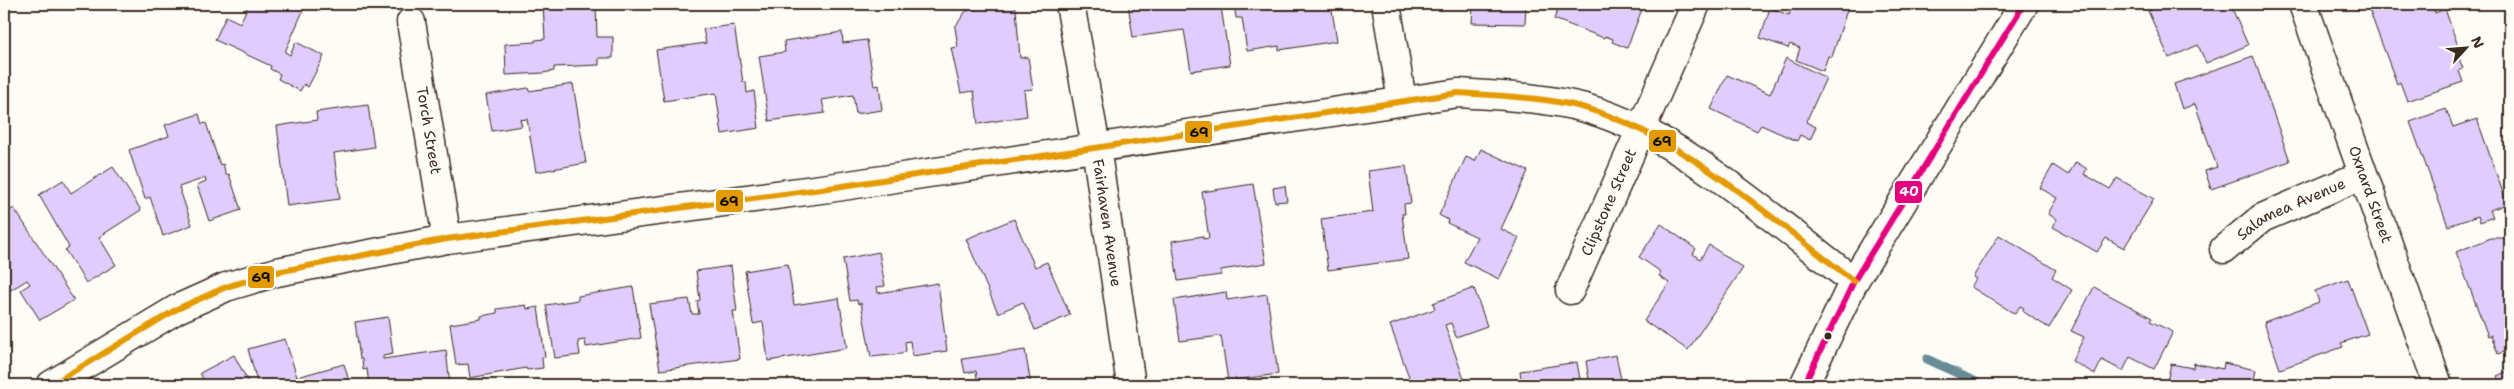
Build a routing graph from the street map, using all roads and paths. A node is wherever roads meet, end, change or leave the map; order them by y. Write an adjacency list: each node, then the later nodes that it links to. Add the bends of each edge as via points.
1 (1070, 4): 9 (street, Fairhaven Avenue)
2 (1386, 4): 7 (street)
3 (1696, 4): 8 (street, Clipstone Street)
4 (2024, 4): 13 (street)
5 (2303, 4): 10 (street, Oxnard Street)
6 (411, 22): 11 (street, Torch Street)
7 (1402, 101): 8 (street, via 1458,93 1534,98 1586,109); 9 (street)
8 (1642, 131): 13 (street, via 1718,177); 14 (street, Clipstone Street)
9 (1096, 147): 11 (street, via 836,187); 16 (street, Fairhaven Avenue)
10 (2362, 176): 12 (street, Salamea Avenue, via 2262,218); 18 (street, Oxnard Street)
11 (446, 239): 15 (street, via 278,272 226,287 177,309)
12 (2224, 248)
13 (1854, 281): 17 (street)
14 (1570, 290)
15 (51, 385)
16 (1131, 385)
17 (1804, 385)
18 (2438, 385)

